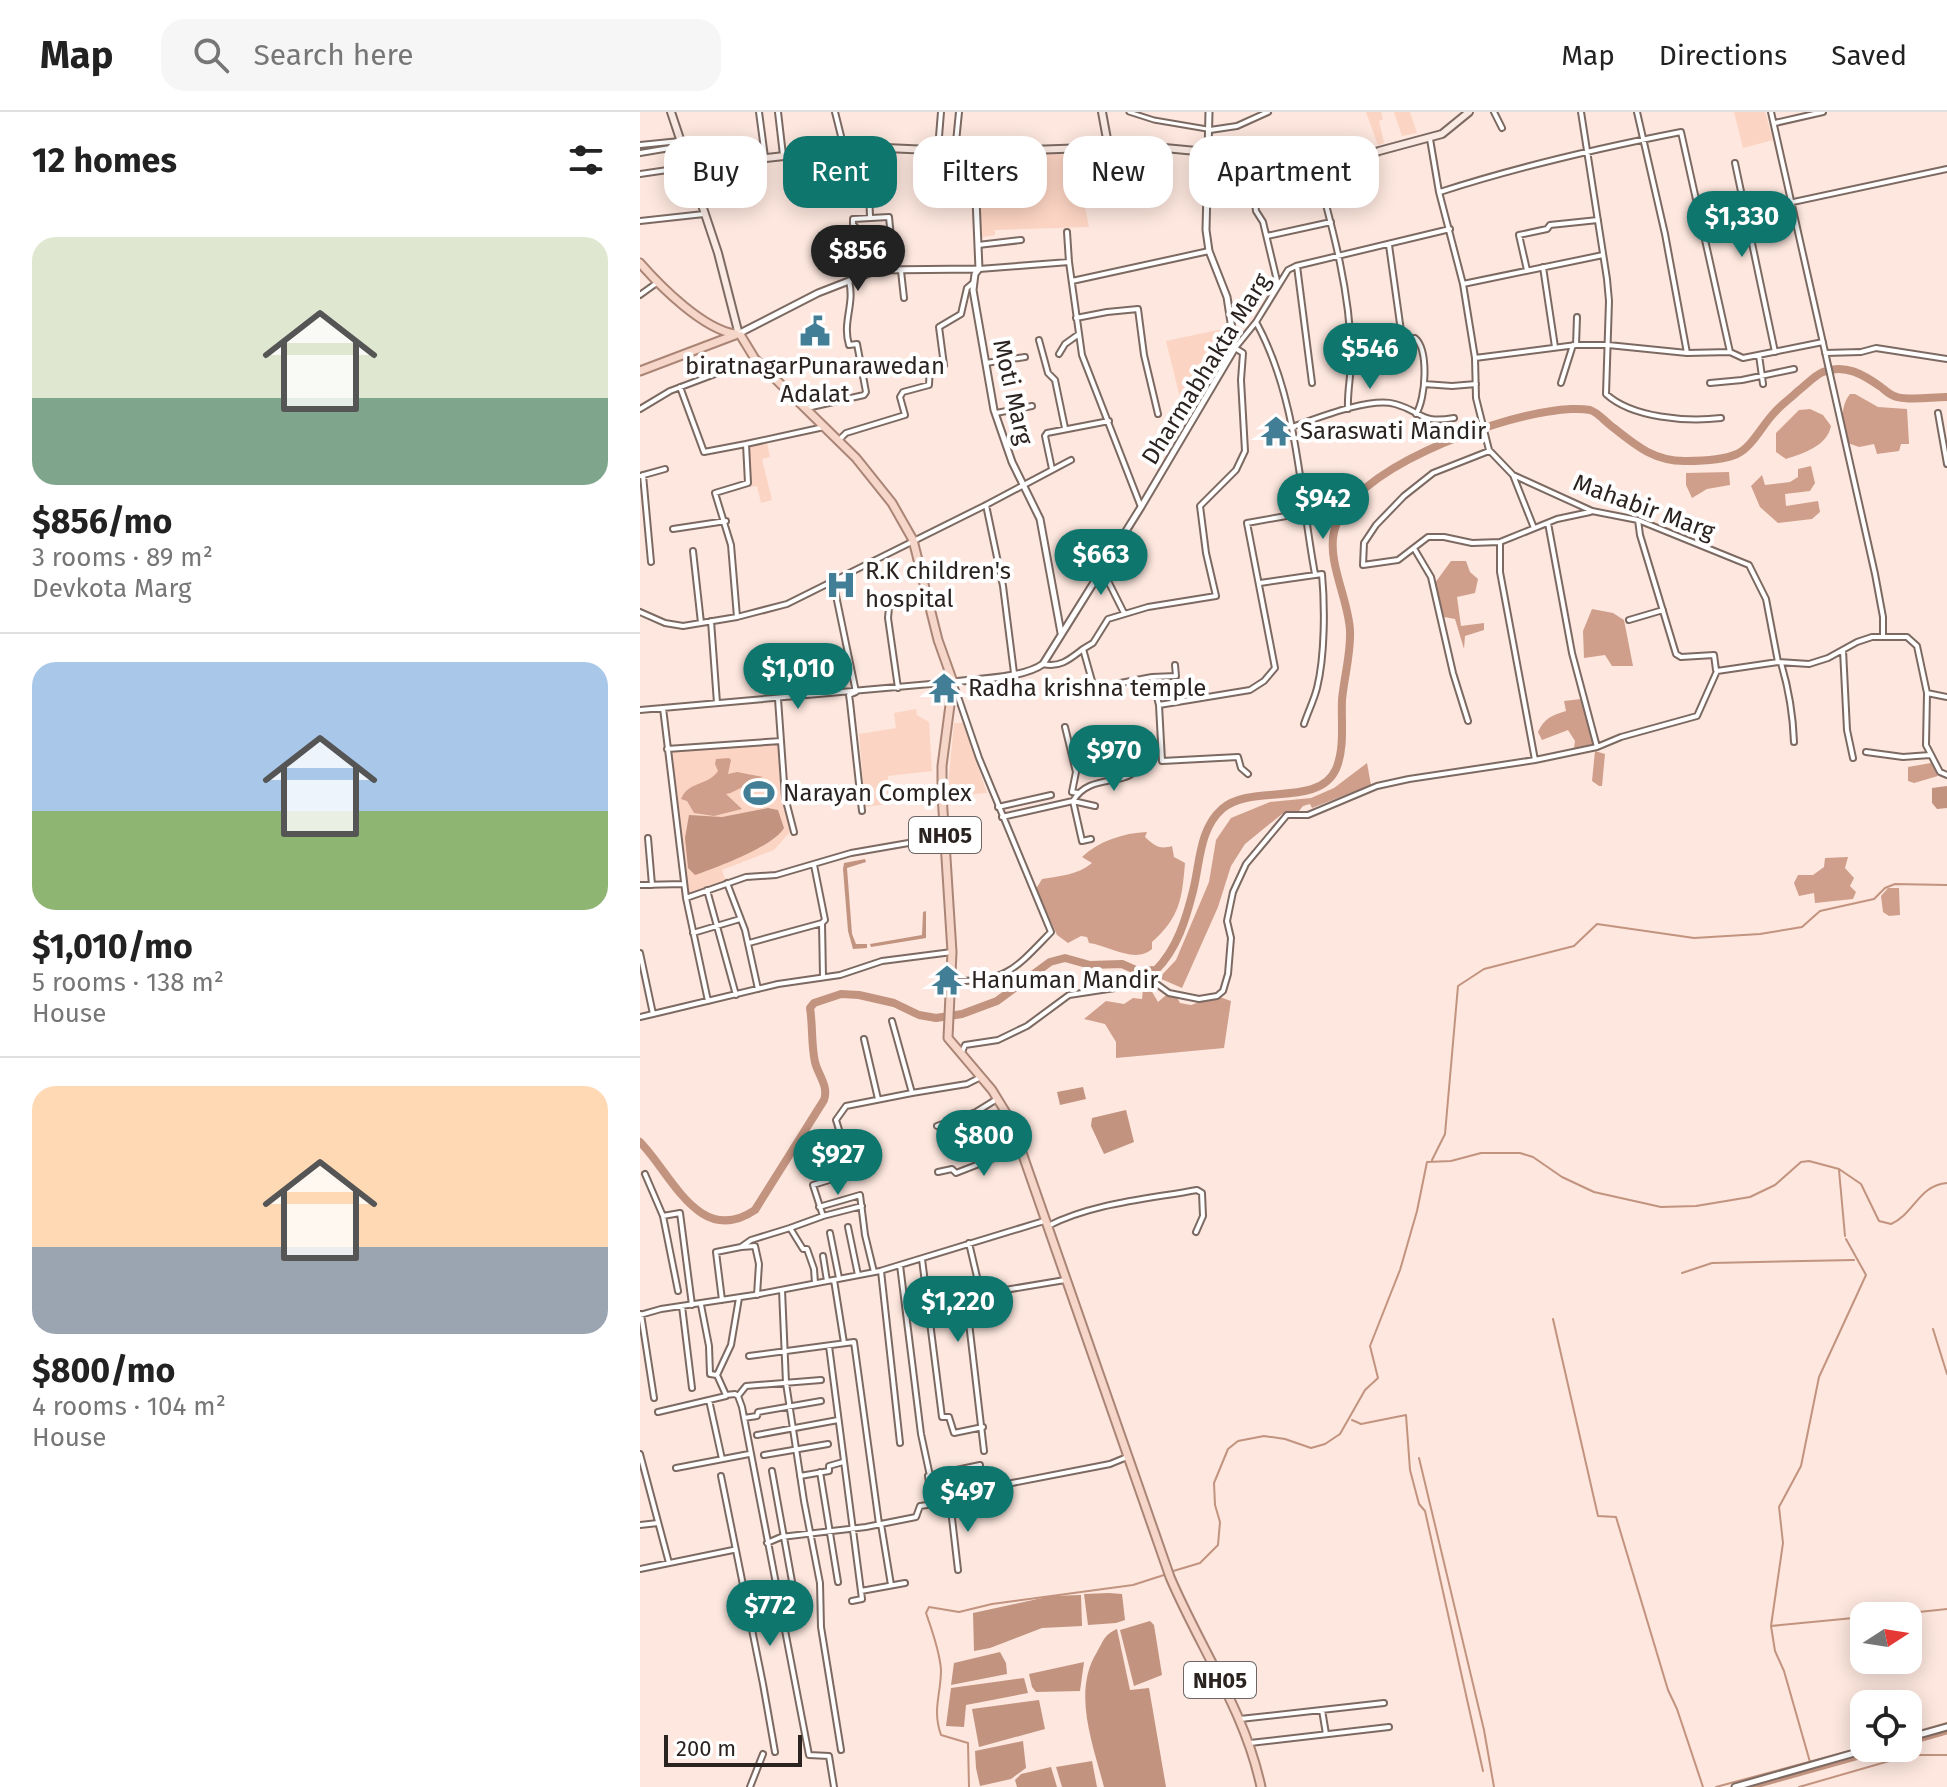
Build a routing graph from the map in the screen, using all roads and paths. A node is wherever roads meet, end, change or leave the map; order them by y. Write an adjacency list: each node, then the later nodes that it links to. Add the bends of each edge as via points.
1 (671, 112): 20 (main road)
2 (759, 112): 21 (street)
3 (778, 112): 35 (street)
4 (835, 112): 22 (street)
5 (941, 112): 23 (street)
6 (959, 112): 24 (street)
7 (1102, 112): 25 (main road)
8 (1129, 112): 19 (street)
9 (1209, 112): 19 (street)
10 (1268, 112): 19 (street, via 1237,126)
11 (1494, 112): 18 (street)
12 (1581, 112): 32 (street)
13 (1637, 112): 28 (street)
14 (1771, 112): 17 (street)
15 (1823, 112): 17 (street)
16 (1467, 113): 27 (main road)
17 (1774, 123): 42 (street)
18 (1502, 128)
19 (1210, 130): 26 (street)
20 (678, 136)
21 (762, 136)
22 (841, 136)
23 (939, 136)
24 (957, 136)
25 (1106, 136)
26 (1209, 136)
27 (1430, 139): 33 (main road); 41 (street)
28 (1643, 140): 32 (street); 55 (street, via 1681,132); 94 (street)
29 (664, 144): 30 (street)
30 (642, 145): 34 (street)
31 (664, 148): 34 (street)
32 (1587, 150): 41 (street); 52 (street)
33 (1379, 151)
34 (643, 152)
35 (783, 155): 36 (main road)
36 (767, 158)
37 (1735, 163): 49 (street)
38 (1947, 169): 42 (street)
39 (664, 170): 40 (street)
40 (640, 174)
41 (1439, 192): 56 (street)
42 (1793, 201): 49 (street); 87 (street)
43 (702, 208): 50 (main road)
44 (870, 208): 51 (street)
45 (976, 208): 61 (street)
46 (1206, 208): 63 (street)
47 (1256, 208): 58 (street)
48 (1327, 208): 54 (street)
49 (1746, 212): 55 (street); 93 (street)
50 (704, 214): 53 (street); 84 (main road)
51 (870, 216): 60 (street, via 852,222); 70 (street, via 890,218)
52 (1598, 220): 64 (street); 72 (street, via 1550,225 1519,235)
53 (640, 221)
54 (1331, 222): 58 (street); 65 (street)
55 (1700, 222): 92 (street)
56 (1450, 229): 62 (street, Dharmabhakta Marg); 77 (street)
57 (1067, 232): 66 (street)
58 (1266, 236): 78 (street)
59 (1021, 240): 61 (street)
60 (869, 242)
61 (978, 245): 71 (street)
62 (1389, 245): 65 (street, Dharmabhakta Marg); 111 (street, via 1402,338 1415,338 1420,344)
63 (1209, 251): 74 (street); 91 (street, via 1227,297)
64 (1603, 255): 69 (street); 89 (street)
65 (1338, 256): 68 (street, Dharmabhakta Marg); 118 (street, via 1351,353)
66 (1069, 262): 71 (street); 74 (street)
67 (640, 263): 75 (main road)
68 (1296, 266): 78 (street, Dharmabhakta Marg); 108 (street)
69 (1543, 267): 72 (street); 90 (street)
70 (897, 268): 71 (street); 73 (street); 80 (street)
71 (979, 269): 76 (street)
72 (1527, 270): 77 (street)
73 (849, 281): 84 (street); 116 (street, via 852,306 846,336 849,345 857,344 866,392)
74 (1072, 281): 82 (street)
75 (658, 282): 79 (street); 84 (main road, via 719,330)
76 (973, 283): 102 (street, Moti Marg); 103 (street, via 961,314 939,327 944,365)
77 (1463, 284): 99 (street)
78 (1279, 286): 83 (street, Dharmabhakta Marg)
79 (640, 295)
80 (904, 298)
81 (1577, 317): 88 (street)
82 (1076, 318): 85 (street); 121 (street, via 1138,309)
83 (1256, 322): 91 (street, Dharmabhakta Marg); 127 (street, via 1280,378)
84 (738, 334): 100 (main road, NH05); 106 (main road)
85 (1079, 334): 95 (street); 125 (street, via 1082,355)
86 (1039, 340): 128 (street, via 1055,380)
87 (1823, 342): 93 (street); 97 (street)
88 (1574, 345): 89 (street); 90 (street); 109 (street)
89 (1608, 345): 94 (street); 124 (street, via 1610,398 1648,414)
90 (1555, 347): 99 (street)
91 (1235, 348): 140 (street, Dharmabhakta Marg); 160 (street, via 1243,353 1245,451 1236,470 1200,506 1216,596)
92 (1730, 352): 94 (street); 96 (street, via 1739,358)
93 (1775, 352): 96 (street)
94 (1687, 353)
95 (1059, 354)
96 (1759, 355): 107 (street)
97 (1826, 355): 101 (street, via 1876,348); 166 (street, via 1875,574)
98 (1025, 357): 102 (street)
99 (1475, 358): 112 (street)
100 (755, 359): 114 (street); 116 (main road, NH05)
101 (1947, 359)
102 (986, 363): 119 (street, Moti Marg)
103 (930, 365): 104 (street); 129 (street, via 929,385 900,397 905,415 846,433)
104 (904, 368)
105 (1794, 369): 107 (street)
106 (640, 371)
107 (1761, 376): 110 (street); 113 (street)
108 (1312, 383)
109 (1561, 383)
110 (1710, 383)
111 (1424, 384): 112 (street); 122 (street)
112 (1476, 384): 131 (street)
113 (1763, 384)
114 (680, 387): 117 (street); 130 (street, via 704,452)
115 (1032, 406): 119 (street)
116 (807, 408): 126 (main road, NH05)
117 (640, 409)
118 (1348, 409): 122 (street, via 1393,403); 127 (street)
119 (995, 413): 138 (street, Moti Marg)
120 (1938, 413): 133 (street)
121 (1158, 414)
122 (1416, 414): 123 (street, via 1432,422)
123 (1454, 418)
124 (1721, 418)
125 (1109, 421): 128 (street); 140 (street)
126 (825, 426): 129 (main road, NH05); 130 (street)
127 (1292, 427): 142 (street)
128 (1065, 428): 135 (street, via 1045,436)
129 (839, 440): 148 (main road, NH05, via 885,494)
130 (746, 444): 144 (street, via 748,483 715,494)
131 (1488, 448): 136 (street, Mahabir Marg); 150 (street, via 1433,473 1404,496 1364,543 1363,565 1398,560)
132 (1071, 460): 135 (street)
133 (1947, 464)
134 (665, 469): 137 (street)
135 (1052, 469): 138 (street)
136 (1513, 475): 141 (street, Mahabir Marg); 146 (street)
137 (642, 476): 152 (street)
138 (1024, 484): 139 (street); 165 (street, Moti Marg, via 1040,519)
139 (986, 505): 148 (street); 173 (street)
140 (1141, 507): 153 (street, Dharmabhakta Marg)
141 (1592, 511): 143 (street, Mahabir Marg); 145 (street)
142 (1303, 513): 154 (street); 156 (street, via 1247,523)
143 (1638, 520): 158 (street); 169 (street, Mahabir Marg, via 1749,565 1766,599)
144 (726, 521): 147 (street); 161 (street)
145 (1548, 523): 146 (street); 190 (street, via 1572,653)
146 (1534, 528): 149 (street)
147 (673, 529)
148 (913, 540): 155 (street); 157 (main road, NH05)
149 (1500, 542): 150 (street, via 1428,537); 195 (street, via 1500,572)
150 (1415, 550): 185 (street, via 1431,577)
151 (693, 551): 164 (street)
152 (651, 562)
153 (1102, 569): 160 (street); 165 (street, Dharmabhakta Marg)
154 (1315, 574): 156 (street); 186 (street, via 1322,574 1325,602 1321,661)
155 (833, 581): 161 (street, via 787,604); 177 (street)
156 (1260, 583): 182 (street, via 1275,668 1247,690)
157 (928, 597): 175 (main road, NH05); 176 (street, via 889,608)
158 (1663, 610): 162 (street); 172 (street, via 1678,656 1714,655)
159 (640, 612): 164 (street, via 665,623)
160 (1124, 613): 167 (street, via 1108,619)
161 (737, 617): 163 (street)
162 (1629, 620)
163 (711, 621): 164 (street); 181 (street)
164 (701, 623)
165 (1061, 634): 170 (street, Dharmabhakta Marg)
166 (1883, 636): 168 (street); 178 (street, via 1907,637 1917,646)
167 (1083, 649): 170 (street, via 1065,662); 174 (street, via 1094,688)
168 (1843, 650): 169 (street, via 1820,661); 194 (street)
169 (1779, 662): 172 (street); 189 (street, Mahabir Marg, via 1791,699)
170 (1043, 664): 173 (street)
171 (1175, 665): 174 (street, via 1176,676)
172 (1717, 671): 190 (street, via 1697,716)
173 (1014, 673): 175 (street)
174 (1152, 677): 182 (street)
175 (953, 682): 176 (street); 203 (street); 207 (main road, NH05, via 942,766)
176 (898, 688): 177 (street)
177 (856, 692): 180 (street); 204 (street, via 849,695)
178 (1927, 693): 179 (street); 193 (street)
179 (1947, 697)
180 (778, 699): 181 (street); 188 (street)
181 (717, 703): 183 (street)
182 (1159, 705): 197 (street, via 1162,761 1238,757)
183 (663, 708): 184 (street); 191 (street)
184 (640, 710)
185 (1468, 721)
186 (1304, 724)
187 (1065, 727): 199 (street, via 1076,772)
188 (781, 741): 191 (street); 206 (street)
189 (1794, 742)
190 (1597, 747): 195 (street)
191 (667, 749): 212 (street)
192 (1866, 752): 193 (street)
193 (1930, 755): 198 (street)
194 (1853, 758)
195 (1535, 760): 233 (street, via 1377,786 1308,815 1287,815 1246,864 1233,892 1227,921 1228,974 1217,996 1184,997 1154,982 1069,995 1027,1026 998,1040 965,1045)
196 (1134, 772): 199 (street)
197 (1248, 774)
198 (1947, 775)
199 (1075, 793): 201 (street)
200 (1051, 795): 203 (street)
201 (1073, 801): 202 (street); 205 (street); 209 (street, via 1082,841)
202 (1095, 806)
203 (998, 807): 205 (street)
204 (862, 811)
205 (1002, 817): 225 (street, via 1051,932 1016,969)
206 (794, 832)
207 (945, 837): 210 (street, via 851,853); 222 (main road, NH05)
208 (648, 838): 214 (street)
209 (1091, 839)
210 (814, 865): 211 (street); 218 (street)
211 (727, 883): 215 (street); 217 (street)
212 (684, 884): 214 (street); 216 (street)
213 (640, 885): 214 (street)
214 (652, 885)
215 (707, 890): 216 (street); 219 (street)
216 (686, 898): 220 (street)
217 (740, 919): 219 (street); 221 (street)
218 (822, 923): 221 (street); 224 (street)
219 (718, 926): 220 (street); 227 (street)
220 (693, 933): 228 (street)
221 (749, 943): 226 (street)
222 (952, 952): 224 (street, via 882,961); 225 (main road, NH05)
223 (640, 953): 229 (street)
224 (823, 977): 226 (street)
225 (952, 984): 233 (main road, NH05, via 948,1038)
226 (758, 989): 227 (street)
227 (736, 995): 228 (street)
228 (708, 1001): 229 (street)
229 (653, 1014): 230 (street)
230 (640, 1017)
231 (892, 1021): 235 (street)
232 (864, 1039): 237 (street)
233 (962, 1052): 234 (main road, NH05)
234 (981, 1077): 235 (street); 236 (main road, NH05)
235 (912, 1093): 237 (street)
236 (998, 1098): 238 (street); 239 (main road, NH05)
237 (878, 1099): 243 (street, via 846,1106 836,1120 845,1149 834,1150)
238 (937, 1126)
239 (1020, 1148): 240 (street, via 956,1173); 248 (main road, NH05)
240 (938, 1172)
241 (854, 1173): 243 (street)
242 (645, 1174): 246 (street)
243 (839, 1177): 245 (street, via 813,1185)
244 (862, 1206): 245 (street, via 860,1195); 247 (street); 259 (street)
245 (819, 1207): 247 (street)
246 (663, 1216): 266 (street); 272 (street, via 680,1213)
247 (823, 1216): 250 (street)
248 (1047, 1223): 251 (street, via 1197,1190 1202,1193 1203,1216); 253 (street); 262 (main road, NH05)
249 (848, 1227): 260 (street)
250 (790, 1228): 254 (street); 264 (street, via 807,1249)
251 (1196, 1232)
252 (830, 1233): 261 (street)
253 (969, 1243): 256 (street); 267 (street)
254 (741, 1247): 268 (street, via 755,1246); 270 (street, via 716,1252)
255 (823, 1256): 263 (street)
256 (922, 1259): 257 (street); 292 (street, via 942,1417 949,1417 954,1433)
257 (900, 1265): 258 (street); 311 (street)
258 (881, 1271): 259 (street); 295 (street)
259 (874, 1272): 260 (street)
260 (858, 1275): 261 (street)
261 (836, 1279): 263 (street); 275 (street)
262 (1067, 1280): 267 (street); 302 (main road, NH05)
263 (827, 1281): 264 (street)
264 (815, 1283): 265 (street)
265 (782, 1290): 268 (street); 277 (street)
266 (678, 1291)
267 (981, 1294): 292 (street, via 966,1297)
268 (757, 1295): 269 (street)
269 (739, 1298): 270 (street); 279 (street, via 731,1345)
270 (722, 1300): 271 (street)
271 (700, 1304): 272 (street); 279 (street, via 710,1374)
272 (692, 1305): 273 (street)
273 (682, 1306): 274 (street); 282 (street)
274 (641, 1315): 285 (street)
275 (844, 1343): 276 (street); 315 (street, via 854,1342)
276 (829, 1346): 277 (street); 291 (street)
277 (784, 1351): 278 (street); 281 (street)
278 (749, 1356)
279 (717, 1375): 283 (street)
280 (821, 1380): 281 (street)
281 (786, 1383): 284 (street, via 746,1386); 288 (street)
282 (692, 1388)
283 (726, 1395): 284 (street); 286 (street)
284 (738, 1396): 290 (street)
285 (654, 1398)
286 (709, 1400): 289 (street); 303 (street)
287 (821, 1401): 288 (street)
288 (790, 1405): 290 (street); 293 (street)
289 (658, 1412)
290 (743, 1418): 300 (street)
291 (838, 1420): 293 (street); 304 (street)
292 (983, 1427): 298 (street)
293 (793, 1428): 294 (street); 297 (street)
294 (757, 1435)
295 (900, 1443)
296 (828, 1444): 297 (street)
297 (795, 1449): 301 (street); 310 (street)
298 (984, 1451)
299 (640, 1454): 314 (street)
300 (749, 1454): 303 (street); 321 (street)
301 (764, 1455)
302 (1129, 1456): 312 (street); 334 (main road, NH05, via 1170,1577)
303 (722, 1459): 306 (street)
304 (843, 1462): 308 (street); 317 (street)
305 (980, 1465): 311 (street)
306 (676, 1468)
307 (772, 1471): 320 (street)
308 (820, 1472): 310 (street); 318 (street)
309 (721, 1476): 341 (street)
310 (800, 1476): 319 (street)
311 (930, 1476): 313 (street)
312 (950, 1501): 313 (street); 325 (street)
313 (932, 1504): 315 (street, via 920,1506 916,1517)
314 (658, 1523): 316 (street); 323 (street)
315 (880, 1524): 317 (street); 328 (street)
316 (640, 1525)
317 (852, 1526): 318 (street); 330 (street)
318 (829, 1529): 319 (street); 326 (street)
319 (809, 1533): 320 (street); 340 (street)
320 (784, 1536): 321 (street); 329 (street)
321 (767, 1543): 345 (street, via 809,1755 829,1756)
322 (733, 1550): 323 (street)
323 (669, 1563): 324 (street)
324 (640, 1569)
325 (958, 1570)
326 (838, 1582)
327 (905, 1583): 328 (street)
328 (891, 1585): 330 (street)
329 (793, 1587)
330 (861, 1591): 331 (street, via 862,1599)
331 (852, 1601)
332 (1384, 1703): 333 (street)
333 (1322, 1710): 334 (street); 337 (street)
334 (1240, 1719): 339 (main road, NH05)
335 (1389, 1727): 337 (street)
336 (1947, 1727): 338 (street)
337 (1326, 1734): 339 (street)
338 (1922, 1734)
339 (1250, 1743): 346 (main road, NH05)
340 (841, 1750)
341 (775, 1752)
342 (763, 1754): 344 (street)
343 (1850, 1754): 347 (street)
344 (750, 1787)
345 (834, 1787)
346 (1261, 1787)
347 (1735, 1787)

